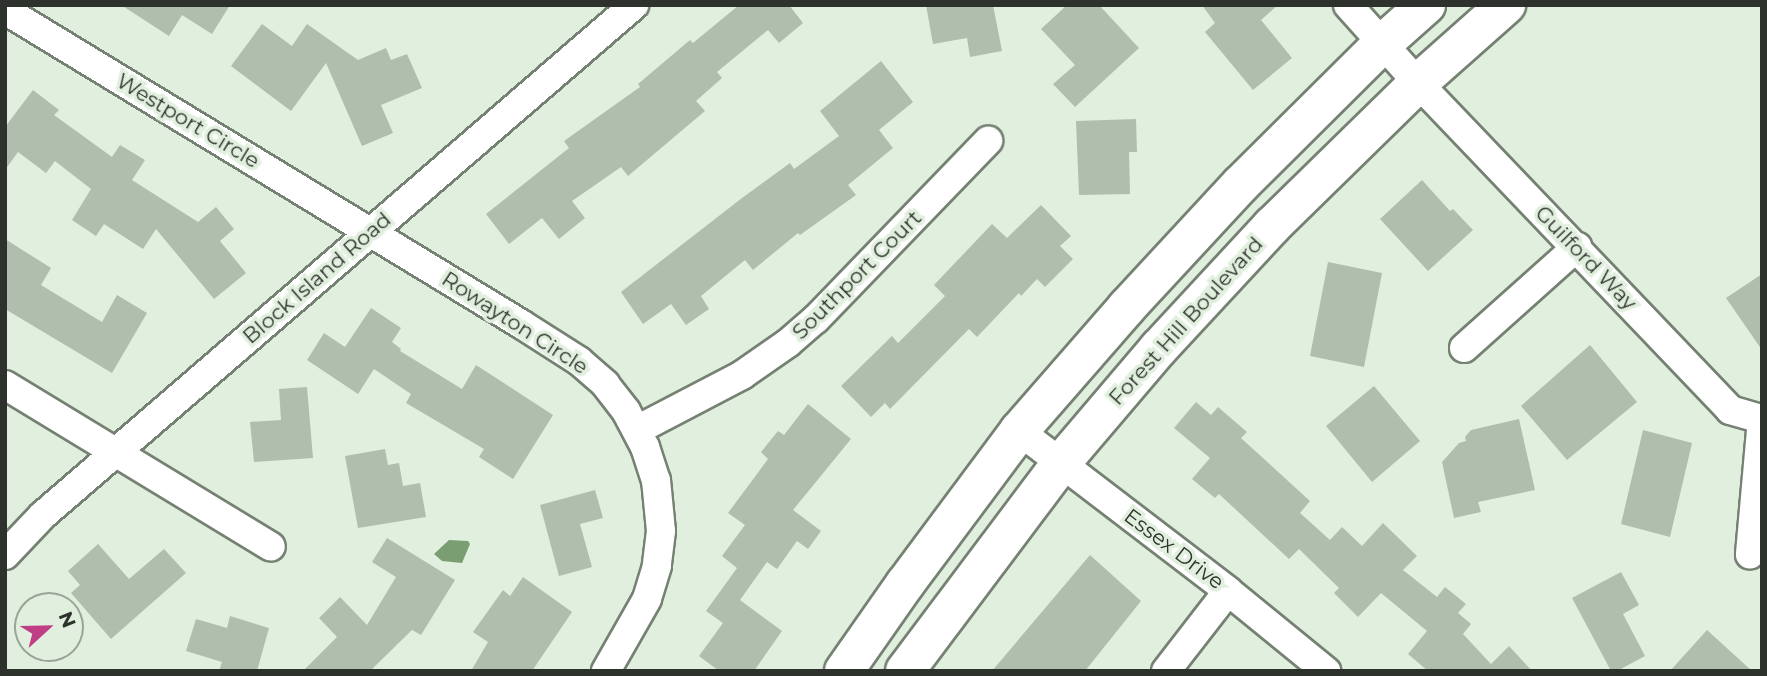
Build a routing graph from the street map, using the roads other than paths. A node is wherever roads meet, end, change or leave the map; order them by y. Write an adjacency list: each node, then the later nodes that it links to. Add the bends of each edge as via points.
1 (634, 5): 9 (street, Block Island Road)
2 (1348, 5): 6 (street, Guilford Way)
3 (1426, 5): 6 (main road)
4 (1506, 5): 7 (main road, Forest Hill Boulevard)
5 (5, 10): 9 (street, Westport Circle)
6 (1382, 44): 7 (street, Guilford Way); 15 (main road, via 1240,185)
7 (1418, 83): 10 (street, Guilford Way); 17 (main road, Forest Hill Boulevard, via 1272,226 1159,348)
8 (988, 141): 14 (street, Southport Court, via 788,343 741,375)
9 (370, 232): 14 (street, Rowayton Circle, via 579,360 605,384); 16 (street, Block Island Road)
10 (1577, 247): 11 (street); 13 (street, Guilford Way, via 1730,410)
11 (1464, 348)
12 (5, 385): 16 (street)
13 (1762, 419): 19 (street)
14 (637, 430): 22 (street, Rowayton Circle, via 656,480 661,531 657,566 647,599)
15 (1019, 431): 17 (street, Essex Drive); 23 (main road)
16 (115, 452): 18 (street); 20 (street, Block Island Road)
17 (1062, 463): 21 (street, Essex Drive); 24 (main road, Forest Hill Boulevard)
18 (271, 547)
19 (1750, 554)
20 (5, 555)
21 (1228, 591): 25 (street); 26 (street, Essex Drive)
22 (606, 671)
23 (844, 671)
24 (905, 671)
25 (1166, 671)
26 (1326, 671)

